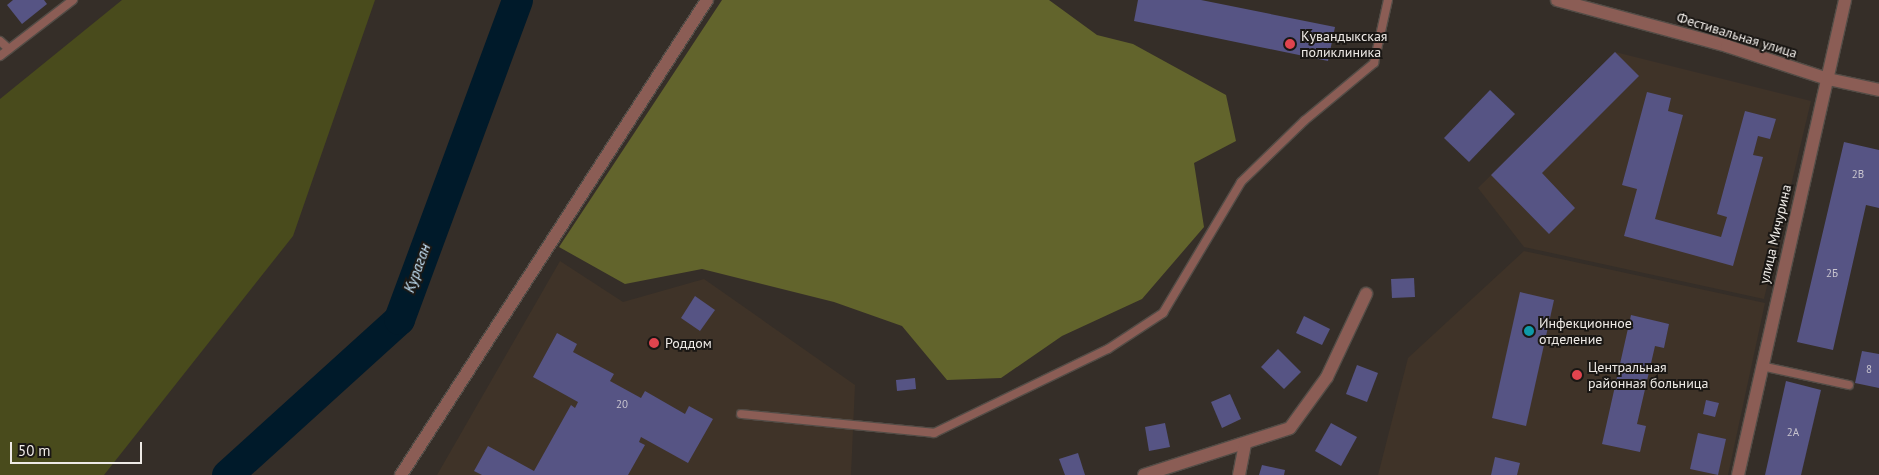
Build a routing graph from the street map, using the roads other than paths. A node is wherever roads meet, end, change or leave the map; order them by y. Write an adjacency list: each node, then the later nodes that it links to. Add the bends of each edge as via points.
1 (73, 0): 8 (lane)
2 (707, 0): 17 (street)
3 (1388, 0): 15 (lane, via 1374,63 1241,182 1163,313 1108,348 934,433)
4 (1557, 0): 6 (street, Фестивальная улица)
5 (1845, 0): 10 (street, улица Мичурина)
6 (1578, 3): 10 (street, Фестивальная улица)
7 (0, 41): 8 (lane)
8 (9, 49): 9 (lane)
9 (0, 56)
10 (1828, 79): 11 (street, Фестивальная улица); 13 (street, улица Мичурина)
11 (1879, 90)
12 (1366, 294): 16 (street, via 1328,378 1290,428)
13 (1762, 366): 14 (lane); 20 (street, улица Мичурина)
14 (1849, 385)
15 (741, 414)
16 (1245, 445): 18 (street); 19 (street)
17 (402, 475)
18 (1144, 475)
19 (1238, 475)
20 (1738, 475)

